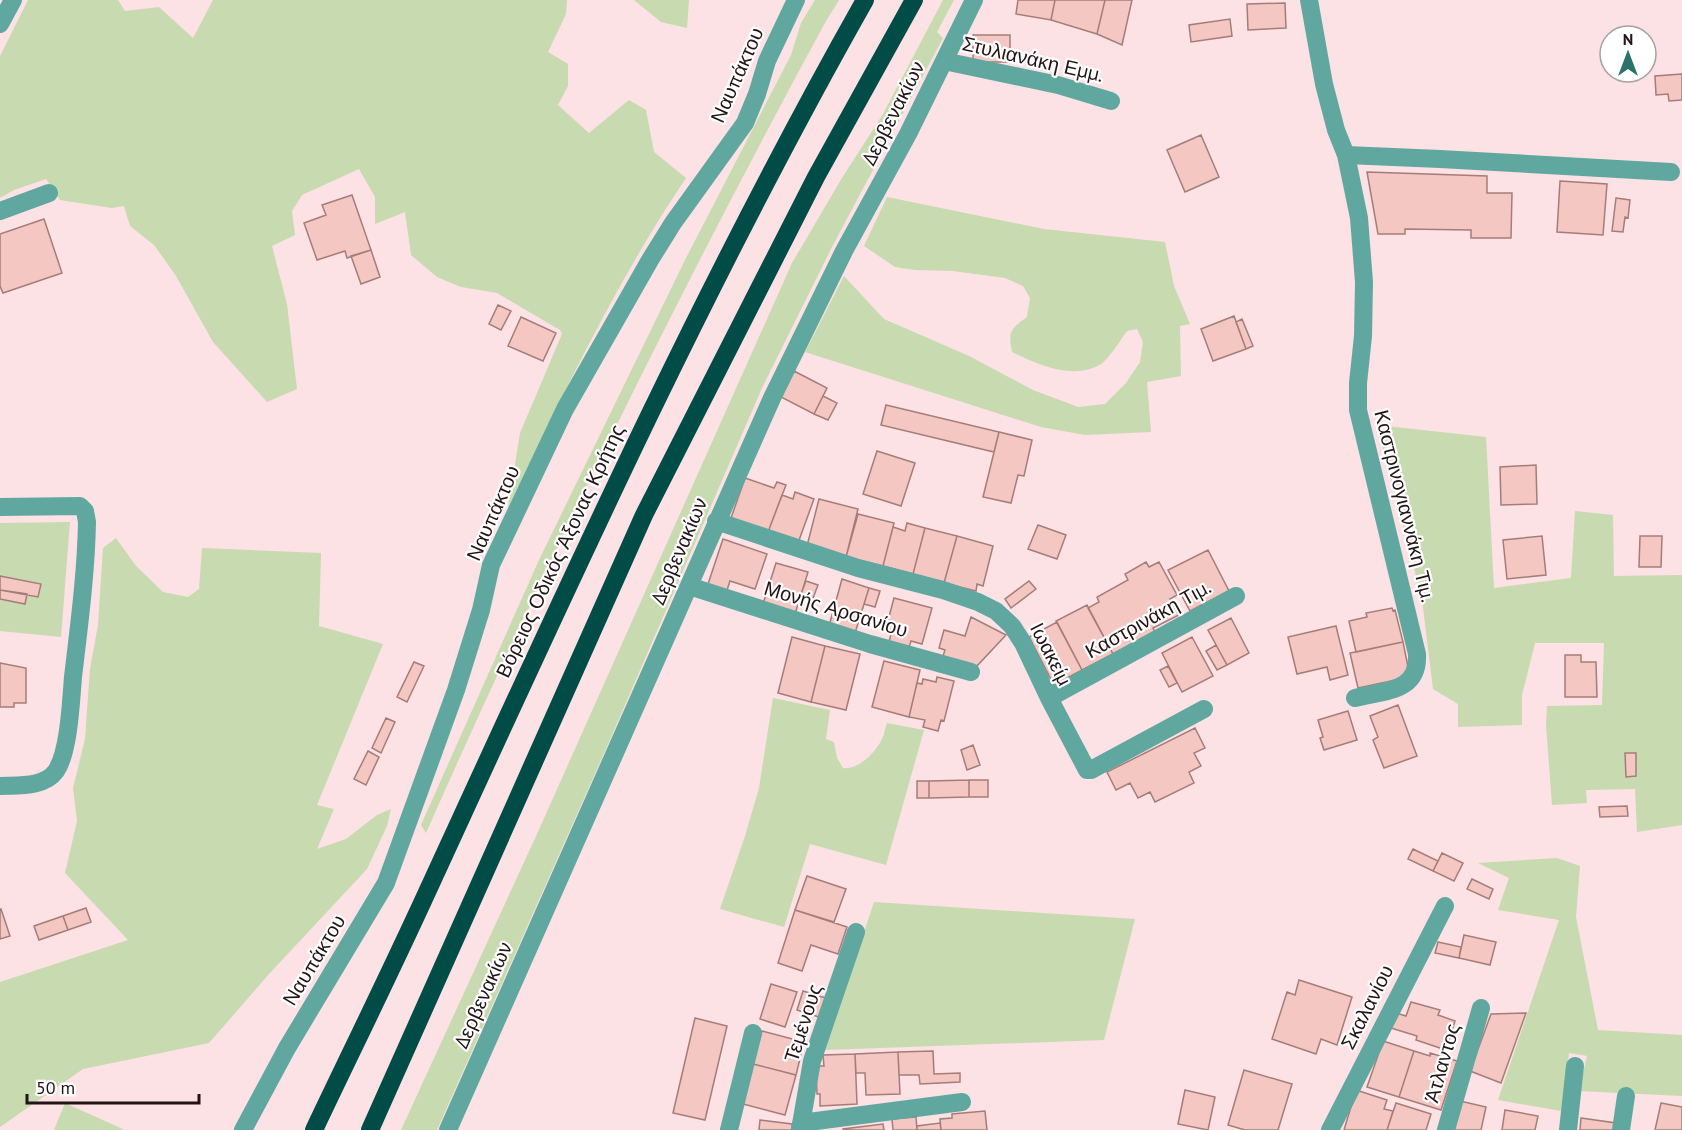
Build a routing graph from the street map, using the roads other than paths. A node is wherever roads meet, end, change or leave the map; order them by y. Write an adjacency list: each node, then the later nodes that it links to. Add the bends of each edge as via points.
1 (13, 0): 7 (street)
2 (796, 0): 31 (street, Ναυπάκτου, via 766,61 744,123 656,250 565,409 491,565 456,690 386,883 287,1048)
3 (865, 0): 32 (highway, Βόρειος Οδικός Άξονας Κρήτης, via 687,338)
4 (914, 0): 33 (highway, via 816,177 644,515)
5 (974, 0): 8 (street, Δερβενακίων)
6 (1309, 0): 10 (street, Καστρινογιαννάκη Τιμ., via 1324,84)
7 (0, 24)
8 (944, 61): 9 (street, Στυλιανάκη Εμμ.); 15 (street, Δερβενακίων, via 805,329)
9 (1111, 100)
10 (1346, 155): 11 (street); 20 (street, Καστρινογιαννάκη Τιμ., via 1359,218 1364,282 1358,410 1418,662 1407,684)
11 (1671, 172)
12 (49, 194): 13 (street)
13 (0, 211)
14 (0, 507): 22 (street, via 80,506 87,522 70,705 60,762 51,776 39,783)
15 (717, 521): 16 (street, Δερβενακίων); 19 (street, Ιωακείμ, via 858,568 943,590 996,611 1023,643)
16 (689, 586): 18 (street, Μονής Αρσανίου); 34 (street, Δερβενακίων)
17 (1236, 596): 19 (street, Καστρινάκη Τιμ.)
18 (971, 672)
19 (1048, 698): 21 (street, Ιωακείμ, via 1087,770)
20 (1355, 698)
21 (1204, 709)
22 (0, 786)
23 (1444, 906): 36 (street, Σκαλανίου)
24 (856, 932): 30 (street, Τεμένους, via 812,1061)
25 (1481, 1008): 37 (street, Άτλαντος)
26 (753, 1034): 35 (street)
27 (1575, 1066): 38 (street)
28 (1626, 1096): 39 (street)
29 (962, 1102): 30 (street)
30 (800, 1126)
31 (243, 1130)
32 (314, 1130)
33 (370, 1130)
34 (448, 1130)
35 (729, 1130)
36 (1330, 1130)
37 (1446, 1130)
38 (1568, 1130)
39 (1621, 1130)

